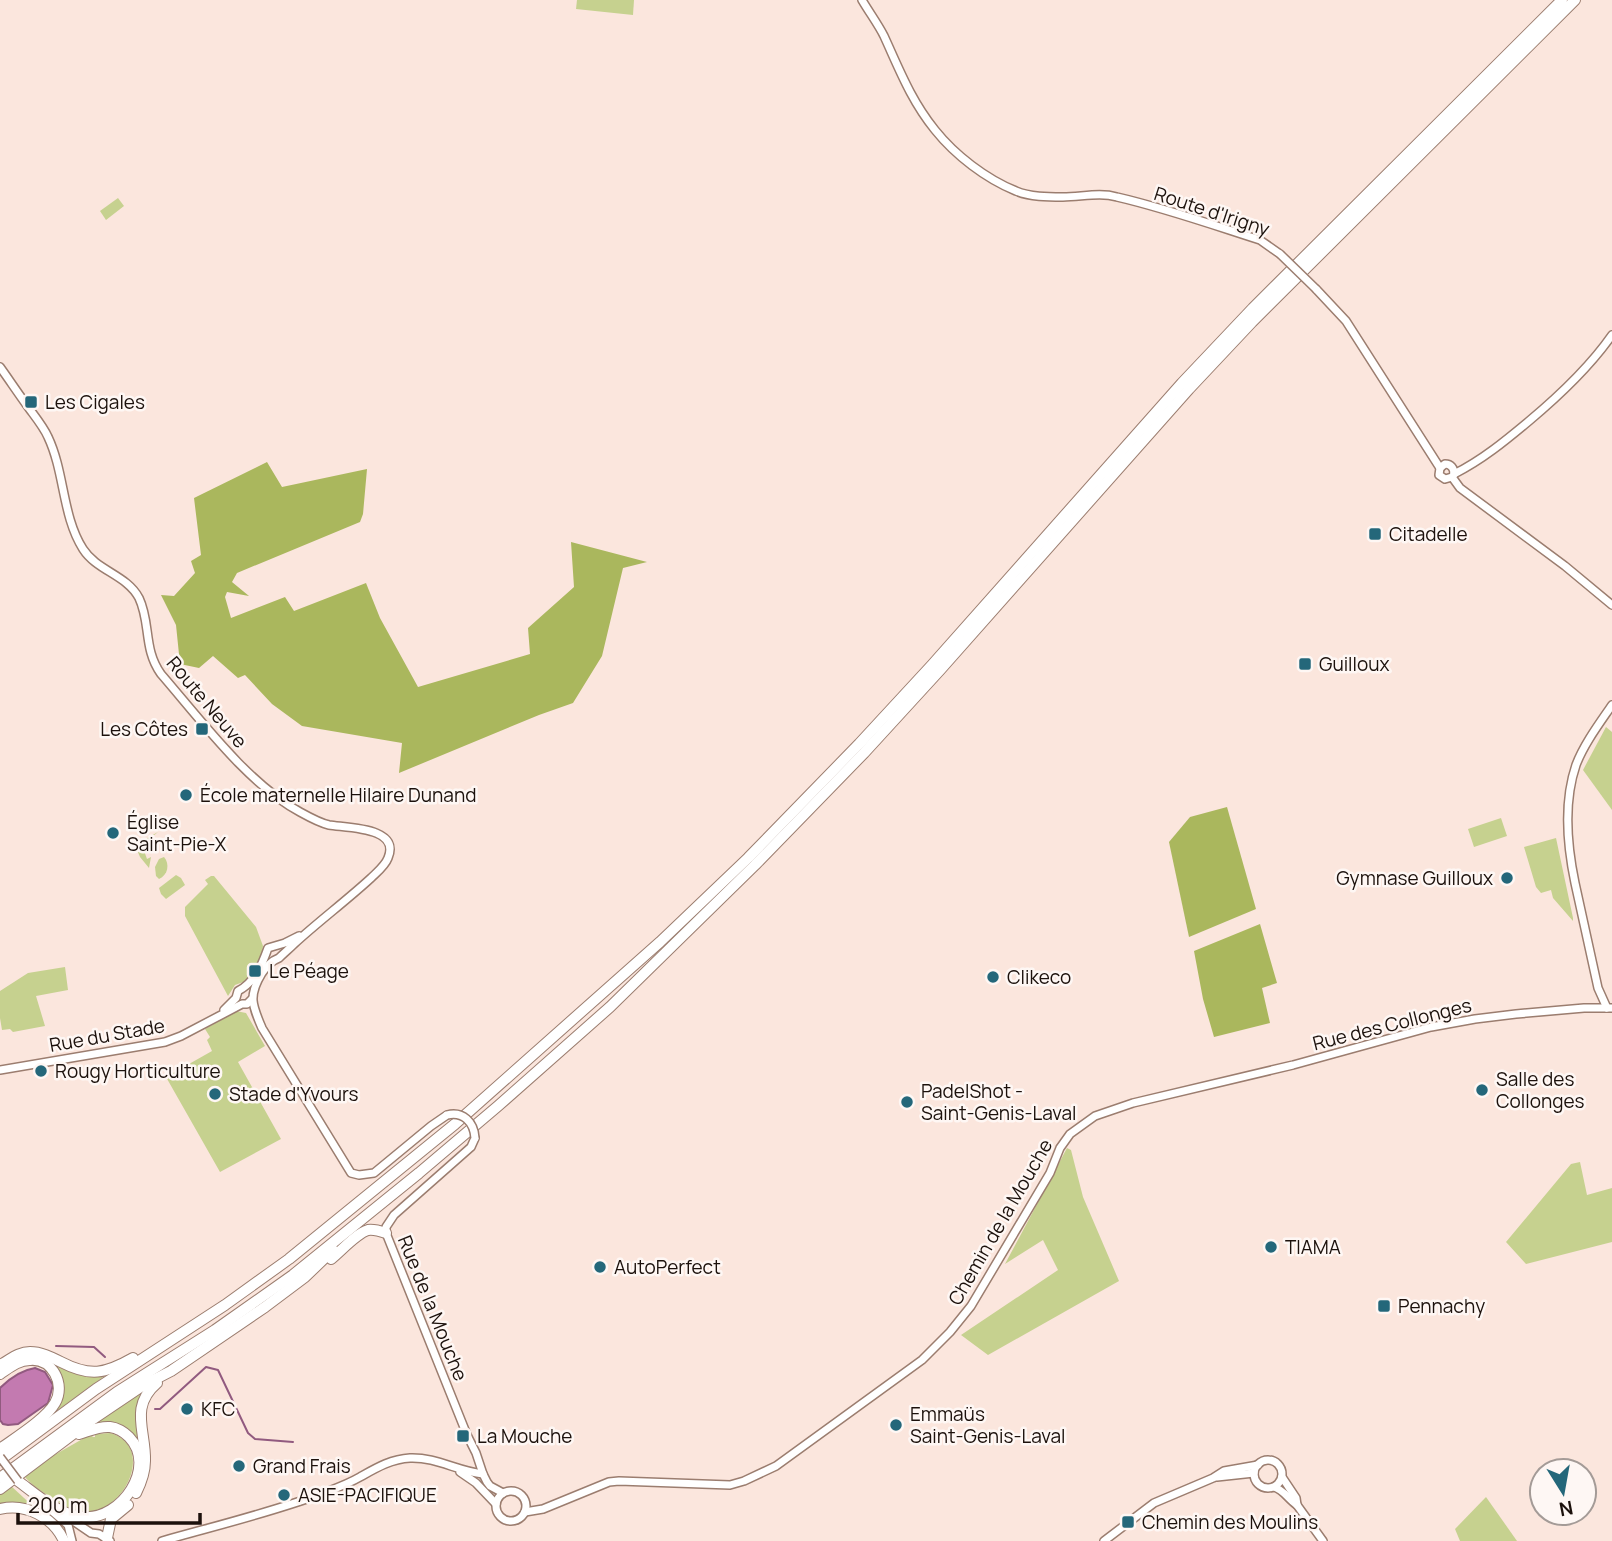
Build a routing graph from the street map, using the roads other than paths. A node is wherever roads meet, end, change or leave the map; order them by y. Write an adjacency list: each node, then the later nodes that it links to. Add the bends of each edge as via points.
1 (862, 0): 6 (street, Route d'Irigny, bridge, via 921,112 976,168 1033,196 1114,196 1260,240 1280,254 1346,321 1440,468 1450,465)
2 (1562, 0): 24 (highway, via 1252,308 877,725 711,894 444,1133 289,1259)
3 (1575, 0): 21 (highway, via 1189,389 940,670 755,865 610,1007)
4 (1612, 335): 6 (street, via 1596,359 1548,405 1495,450)
5 (0, 367): 9 (street, Route Neuve, via 48,437 84,551 125,582 142,604 149,653 160,674 259,783 298,811 326,824 377,832 386,838 389,857 382,866)
6 (1453, 475): 7 (street, Route d'Irigny, via 1460,488)
7 (1612, 605)
8 (1612, 705): 13 (street, via 1577,764 1568,815 1572,866)
9 (307, 931): 10 (street, Route Neuve); 11 (street, Route Neuve)
10 (277, 946): 11 (street, via 280,949); 11 (street, Route Neuve, via 268,948)
11 (273, 957): 12 (street, Route Neuve); 14 (street, Route Neuve)
12 (245, 988): 14 (street); 15 (street, Rue du Stade, via 238,991)
13 (1598, 988): 16 (street); 17 (street)
14 (252, 996): 15 (street, Rue du Stade, via 249,1003); 18 (street, Rue de la Mouche)
15 (241, 1002): 18 (street, Rue de la Mouche); 20 (street, Rue du Stade, via 165,1042)
16 (1598, 1007): 17 (street, Rue des Collonges); 19 (street, Rue des Collonges, via 1457,1022)
17 (1610, 1008)
18 (262, 1028): 22 (street, Rue de la Mouche, bridge, via 351,1172 374,1173 447,1115 466,1118 473,1126 471,1147 394,1215)
19 (1306, 1061): 44 (street, Chemin de la Mouche, via 1105,1111 1070,1134 989,1278 954,1328 922,1360 776,1466 730,1485 609,1482 543,1509)
20 (0, 1070)
21 (351, 1228): 23 (highway); 35 (highway, via 293,1275 117,1392)
22 (386, 1233): 23 (highway, via 360,1234); 33 (street, Rue de la Mouche, via 476,1453)
23 (305, 1277): 26 (highway)
24 (163, 1347): 25 (highway, via 93,1373 30,1352); 30 (highway)
25 (0, 1365)
26 (171, 1371): 28 (highway); 47 (highway, via 145,1397 140,1418 143,1480 128,1504 111,1519)
27 (0, 1374): 29 (highway, via 14,1364 38,1360 51,1367 59,1388 50,1411)
28 (69, 1438): 36 (highway, via 111,1427 133,1443 139,1465 132,1488 116,1507 83,1517 42,1499); 38 (highway)
29 (0, 1449)
30 (0, 1458): 36 (street, bridge)
31 (451, 1465): 33 (street); 39 (street); 50 (street, via 420,1458 389,1462 300,1502)
32 (1256, 1469): 34 (street, via 1267,1461 1275,1462); 37 (street, via 1256,1481); 51 (street, via 1224,1471 1154,1503)
33 (480, 1474): 39 (street, Rue de la Mouche); 40 (street, Rue de la Mouche)
34 (1282, 1477): 37 (street); 43 (street)
35 (0, 1478)
36 (18, 1481): 41 (street)
37 (1274, 1487): 43 (street)
38 (0, 1489)
39 (481, 1489): 42 (street)
40 (503, 1493): 42 (street); 44 (street, via 519,1492)
41 (38, 1500): 46 (street); 49 (street, via 68,1525)
42 (496, 1504): 44 (street, via 498,1515 508,1521 519,1519)
43 (1297, 1505): 52 (street)
44 (526, 1508)
45 (0, 1509): 48 (highway, via 30,1510 54,1526)
46 (91, 1533): 47 (street); 49 (street)
47 (108, 1540)
48 (64, 1541)
49 (72, 1541)
50 (162, 1541)
51 (1104, 1541)
52 (1323, 1541)

